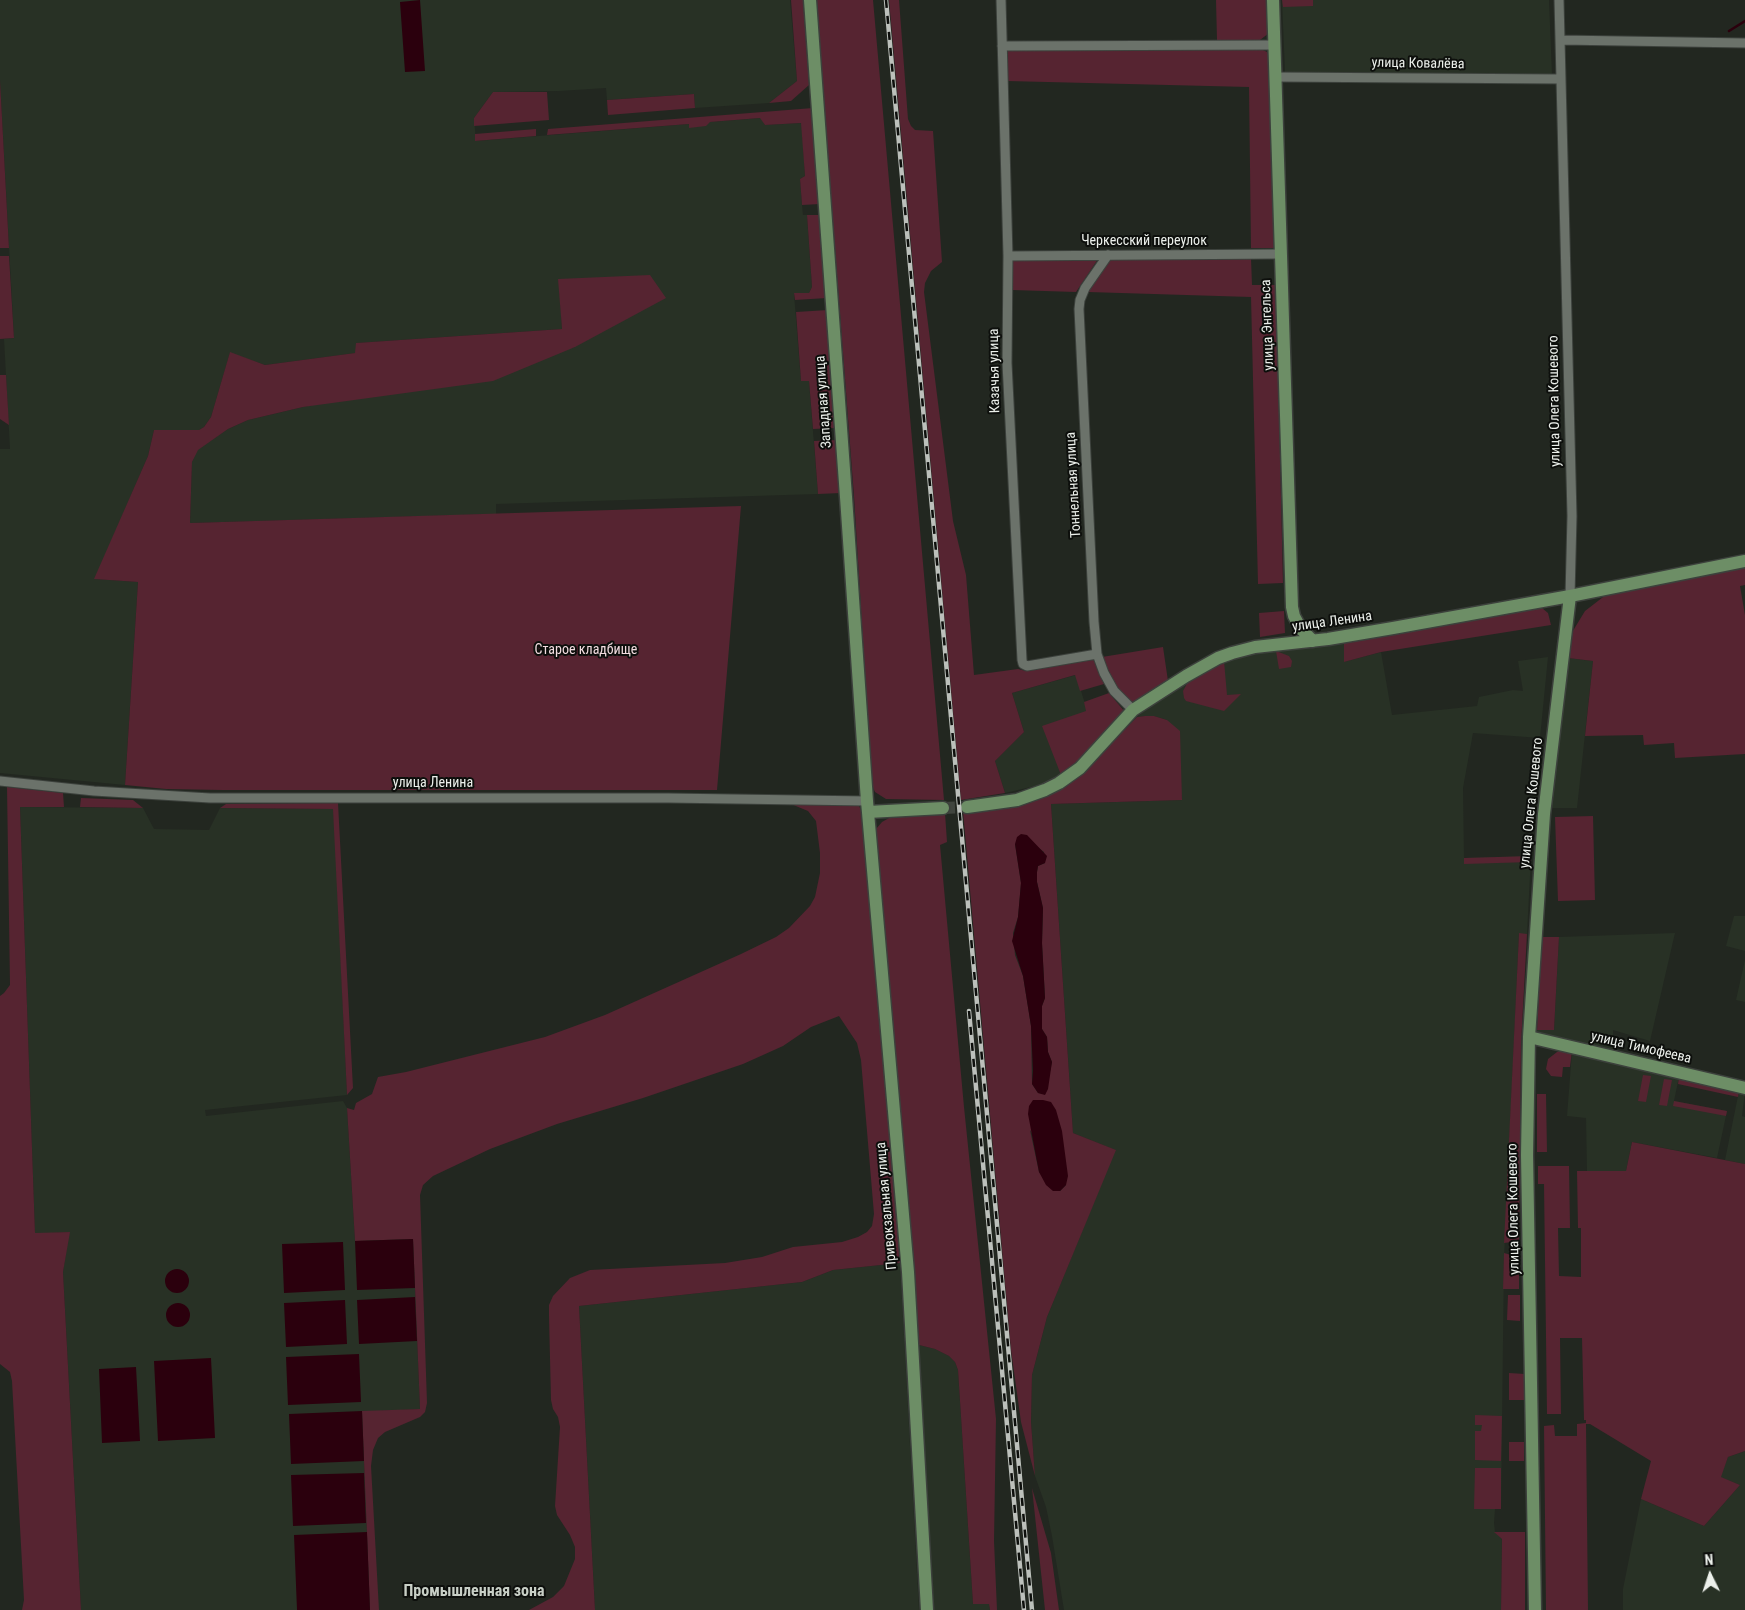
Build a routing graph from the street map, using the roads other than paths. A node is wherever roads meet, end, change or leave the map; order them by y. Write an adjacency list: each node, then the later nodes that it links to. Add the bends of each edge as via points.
1 (810, 0): 20 (street, Западная улица)
2 (1001, 0): 8 (street, Казачья улица)
3 (1273, 0): 7 (street, улица Энгельса)
4 (1560, 0): 5 (street, улица Олега Кошевого)
5 (1561, 40): 6 (street); 10 (street, улица Олега Кошевого)
6 (1745, 43)
7 (1274, 45): 8 (street); 9 (street, улица Энгельса)
8 (1002, 46): 13 (street, Казачья улица)
9 (1275, 76): 10 (street, улица Ковалёва); 11 (street, улица Энгельса)
10 (1561, 79): 15 (street, улица Олега Кошевого, via 1572,516)
11 (1280, 254): 12 (street, Черкесский переулок); 16 (street, улица Энгельса, via 1292,607 1300,629)
12 (1108, 255): 13 (street, Черкесский переулок); 17 (street, Тоннельная улица, via 1086,288 1079,309)
13 (1008, 256): 17 (street, Казачья улица, via 1007,363 1022,660 1027,666)
14 (1745, 561): 15 (street, улица Ленина)
15 (1570, 596): 16 (street, улица Ленина); 23 (street, улица Олега Кошевого, via 1544,814)
16 (1313, 641): 18 (street, улица Ленина, via 1256,647 1218,658)
17 (1098, 654): 18 (street, Тоннельная улица, via 1114,691)
18 (1133, 710): 21 (street, улица Ленина, via 1080,768 1059,783 1017,800)
19 (0, 780): 20 (street, улица Ленина, via 94,791 210,798 668,798)
20 (867, 807): 22 (street, улица Ленина); 25 (street, Привокзальная улица, via 908,1272)
21 (967, 807)
22 (943, 808)
23 (1529, 1037): 24 (street, улица Тимофеева); 26 (street, улица Олега Кошевого)
24 (1745, 1088)
25 (927, 1610)
26 (1535, 1610)

